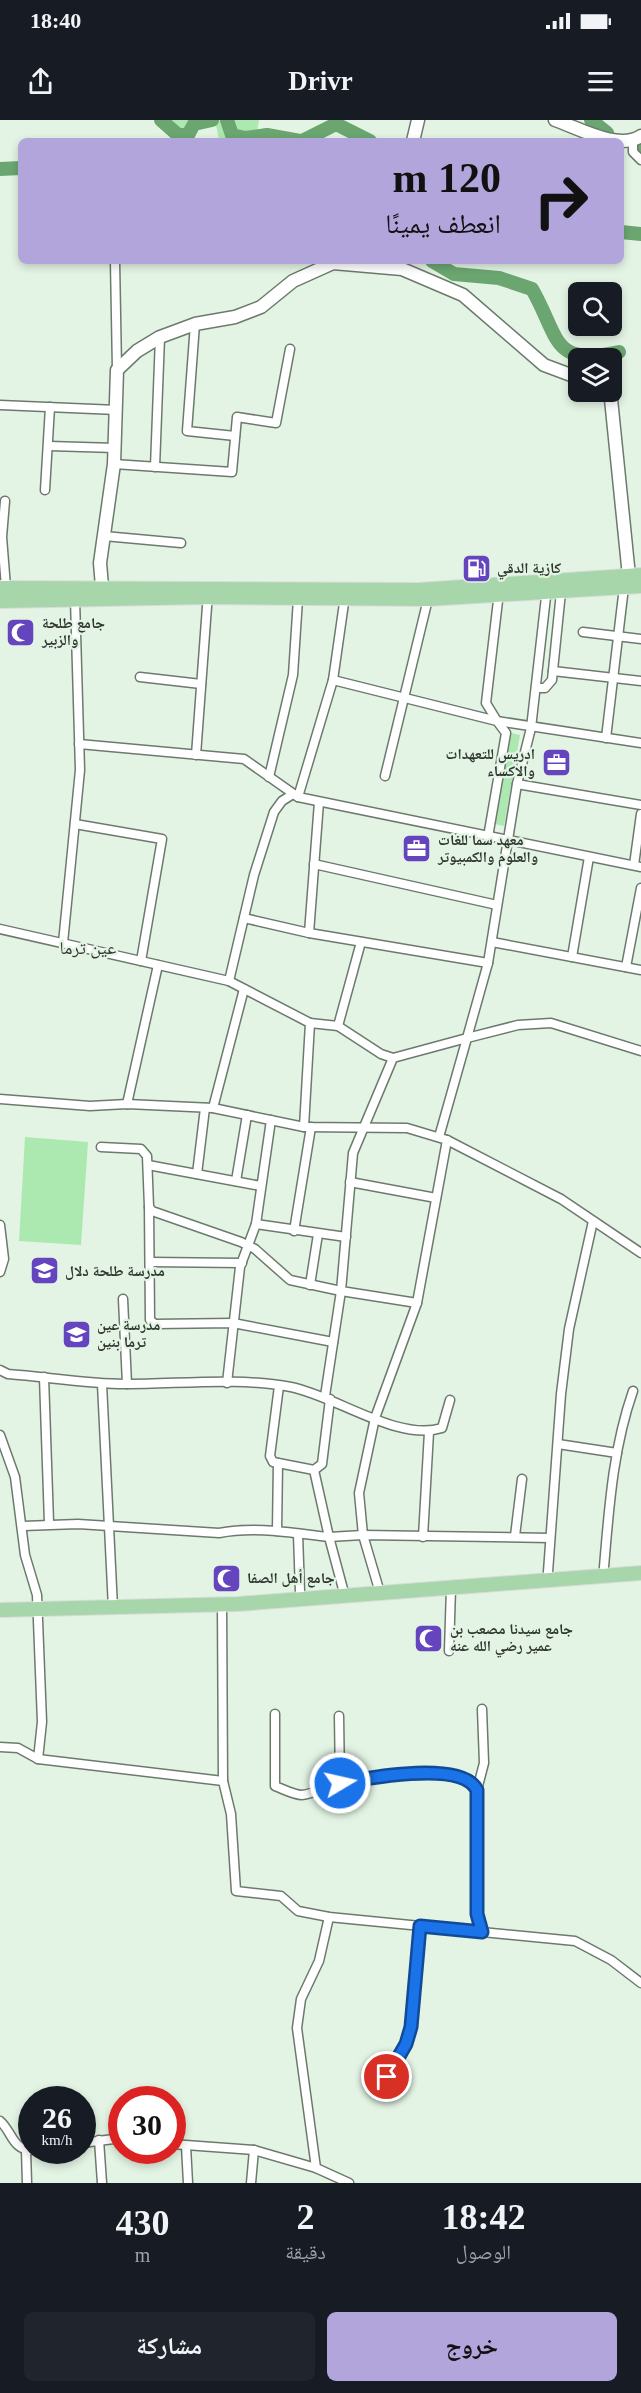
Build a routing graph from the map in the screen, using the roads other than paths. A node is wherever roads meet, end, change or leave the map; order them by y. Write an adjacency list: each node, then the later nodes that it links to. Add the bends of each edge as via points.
1 (418, 120): 3 (street)
2 (555, 120): 4 (street)
3 (414, 138)
4 (604, 138)
5 (637, 139): 6 (street, via 633,152)
6 (641, 160)
7 (115, 264): 13 (street)
8 (331, 264): 10 (street, via 294,281 261,307 235,317)
9 (389, 264): 14 (street, via 463,295 544,365)
10 (195, 324): 11 (street); 19 (street, via 187,432)
11 (160, 337): 13 (street); 23 (street)
12 (290, 349): 19 (street, via 276,423 237,417)
13 (117, 370): 18 (street)
14 (568, 374)
15 (611, 402): 29 (street)
16 (0, 405): 17 (street)
17 (50, 407): 18 (street); 20 (street)
18 (117, 410): 21 (street)
19 (235, 436): 23 (street, via 232,472)
20 (49, 446): 21 (street); 24 (street)
21 (115, 448): 22 (street)
22 (114, 464): 23 (street); 26 (street)
23 (155, 467)
24 (45, 490)
25 (5, 501): 27 (street)
26 (104, 536): 28 (street); 34 (street, via 100,563)
27 (1, 537): 31 (street)
28 (181, 543)
29 (631, 579): 30 (main road); 32 (main road); 36 (main road); 43 (street)
30 (641, 586)
31 (3, 587): 34 (main road)
32 (548, 587): 33 (main road); 36 (main road); 51 (street)
33 (499, 591): 37 (main road); 39 (main road); 53 (street, via 486,703)
34 (104, 592): 35 (main road); 38 (main road)
35 (208, 592): 37 (main road); 40 (main road); 50 (street)
36 (561, 592): 45 (street)
37 (345, 595): 39 (main road); 40 (main road); 48 (street)
38 (75, 599): 41 (main road); 57 (street)
39 (428, 599): 52 (street)
40 (298, 600): 60 (street, via 293,675)
41 (0, 601)
42 (583, 632): 43 (street)
43 (619, 636): 44 (street); 47 (street)
44 (641, 639)
45 (553, 671): 47 (street); 51 (street, via 548,686)
46 (140, 677): 50 (street)
47 (614, 678): 49 (street); 55 (street)
48 (333, 680): 52 (street); 62 (street)
49 (641, 681)
50 (201, 684): 58 (street)
51 (536, 688): 54 (street)
52 (405, 697): 53 (street); 59 (street)
53 (497, 721): 54 (street); 67 (street, via 506,733)
54 (531, 728): 55 (street); 61 (street)
55 (606, 738): 56 (street)
56 (641, 743)
57 (79, 744): 58 (street); 66 (street)
58 (196, 755): 60 (street, via 244,759)
59 (385, 776)
60 (269, 777): 62 (street)
61 (517, 784): 64 (street); 68 (street)
62 (295, 796): 63 (street); 74 (street, via 282,801 274,812)
63 (319, 802): 67 (street); 70 (street)
64 (641, 804)
65 (641, 814): 71 (street)
66 (75, 824): 79 (street); 81 (street, via 162,839)
67 (488, 837): 68 (street)
68 (507, 841): 69 (street); 73 (street)
69 (589, 857): 71 (street); 80 (street)
70 (314, 864): 73 (street); 76 (street)
71 (637, 866)
72 (641, 888): 84 (street)
73 (497, 905): 78 (street)
74 (244, 918): 76 (street); 86 (street)
75 (0, 929): 79 (street)
76 (309, 933): 77 (street)
77 (361, 942): 82 (street); 89 (street)
78 (492, 942): 80 (street); 82 (street)
79 (63, 943): 81 (street)
80 (572, 957): 84 (street)
81 (141, 961): 83 (street)
82 (488, 963): 90 (street)
83 (158, 965): 86 (street); 94 (street)
84 (626, 967): 85 (street)
85 (641, 970)
86 (229, 981): 87 (street)
87 (244, 988): 88 (street); 95 (street)
88 (310, 1023): 89 (street); 98 (street)
89 (339, 1026): 92 (street)
90 (467, 1038): 91 (street, via 518,1025 551,1023); 92 (street); 100 (street)
91 (641, 1051)
92 (393, 1058): 99 (street)
93 (0, 1099): 94 (street, via 90,1106)
94 (128, 1104): 95 (street)
95 (209, 1108): 96 (street); 103 (street)
96 (247, 1115): 97 (street); 104 (street)
97 (271, 1120): 98 (street); 106 (street)
98 (307, 1127): 99 (street); 112 (street)
99 (363, 1128): 100 (street, via 407,1128); 105 (street, via 353,1153)
100 (443, 1139): 107 (street); 109 (street, via 561,1199)
101 (101, 1146): 102 (street, via 141,1149)
102 (148, 1165): 103 (street); 108 (street)
103 (197, 1174): 104 (street)
104 (236, 1181): 106 (street)
105 (350, 1182): 107 (street); 114 (street)
106 (261, 1186): 110 (street)
107 (436, 1198): 123 (street)
108 (149, 1207): 115 (street, via 152,1212); 117 (street)
109 (593, 1221): 116 (street); 138 (street, via 570,1329)
110 (256, 1224): 112 (street); 115 (street)
111 (0, 1225): 119 (street, via 4,1259)
112 (294, 1231): 113 (street)
113 (318, 1234): 114 (street); 120 (street)
114 (346, 1237): 121 (street)
115 (249, 1246): 118 (street); 120 (street, via 290,1280)
116 (641, 1253)
117 (150, 1262): 118 (street); 124 (street, via 150,1320 155,1324)
118 (242, 1263): 124 (street)
119 (0, 1272)
120 (310, 1285): 121 (street)
121 (341, 1291): 123 (street); 125 (street)
122 (123, 1299): 130 (street)
123 (417, 1303): 135 (street)
124 (233, 1323): 125 (street); 128 (street)
125 (333, 1342): 133 (street)
126 (0, 1370): 127 (street)
127 (44, 1377): 129 (street); 143 (street)
128 (226, 1383): 130 (street); 131 (street)
129 (102, 1384): 130 (street); 145 (street)
130 (127, 1384)
131 (279, 1386): 133 (street); 140 (street, via 270,1456)
132 (633, 1391): 139 (street)
133 (327, 1398): 135 (street); 141 (street, via 322,1464)
134 (450, 1400): 136 (street, via 442,1428)
135 (375, 1418): 136 (street); 148 (street, via 359,1493)
136 (429, 1432): 151 (street)
137 (0, 1435): 144 (street, via 15,1477)
138 (558, 1444): 139 (street); 152 (street)
139 (617, 1453): 154 (street)
140 (278, 1463): 141 (street); 146 (street)
141 (314, 1470): 150 (street)
142 (522, 1479): 149 (street)
143 (49, 1523): 144 (street); 145 (street)
144 (23, 1526): 163 (street, via 25,1555)
145 (109, 1527): 146 (street, via 219,1533 237,1529); 162 (street)
146 (277, 1531): 147 (street)
147 (298, 1534): 150 (street); 160 (street)
148 (363, 1535): 150 (street); 151 (street); 157 (street)
149 (515, 1536): 151 (street); 152 (street)
150 (329, 1537): 159 (street)
151 (423, 1537)
152 (550, 1538): 155 (street)
153 (641, 1566): 154 (main road)
154 (604, 1567): 155 (main road)
155 (548, 1572): 157 (main road)
156 (641, 1573): 158 (main road)
157 (378, 1586): 159 (main road)
158 (452, 1588): 164 (main road); 166 (street)
159 (343, 1589): 160 (main road)
160 (300, 1593): 162 (main road)
161 (0, 1603): 163 (main road)
162 (112, 1604): 163 (main road); 164 (main road)
163 (38, 1605): 165 (main road); 171 (street, via 42,1722)
164 (222, 1605): 172 (street)
165 (0, 1610)
166 (449, 1651)
167 (482, 1709): 174 (street, via 484,1763)
168 (275, 1714): 173 (street, via 276,1786 301,1795)
169 (339, 1716): 173 (street)
170 (0, 1747): 171 (street, via 18,1748)
171 (38, 1759): 172 (street)
172 (223, 1781): 175 (street, via 231,1814 236,1891 281,1896 298,1911)
173 (340, 1783): 174 (street, via 406,1772 463,1777 474,1783)
174 (477, 1790): 177 (street, via 477,1914)
175 (329, 1917): 176 (street); 188 (street, via 320,1961 301,1999 297,2028)
176 (420, 1926): 177 (street); 179 (street, via 411,2027)
177 (482, 1932): 178 (street, via 575,1941 611,1960)
178 (641, 1983)
179 (387, 2077)
180 (0, 2121): 184 (street)
181 (108, 2139): 182 (street)
182 (99, 2140): 183 (street); 190 (street)
183 (96, 2141)
184 (18, 2144)
185 (186, 2146): 186 (street); 191 (street)
186 (254, 2150): 188 (street); 192 (street)
187 (28, 2164): 189 (street)
188 (316, 2168): 193 (street)
189 (27, 2183)
190 (102, 2183)
191 (188, 2183)
192 (252, 2183)
193 (349, 2183)

